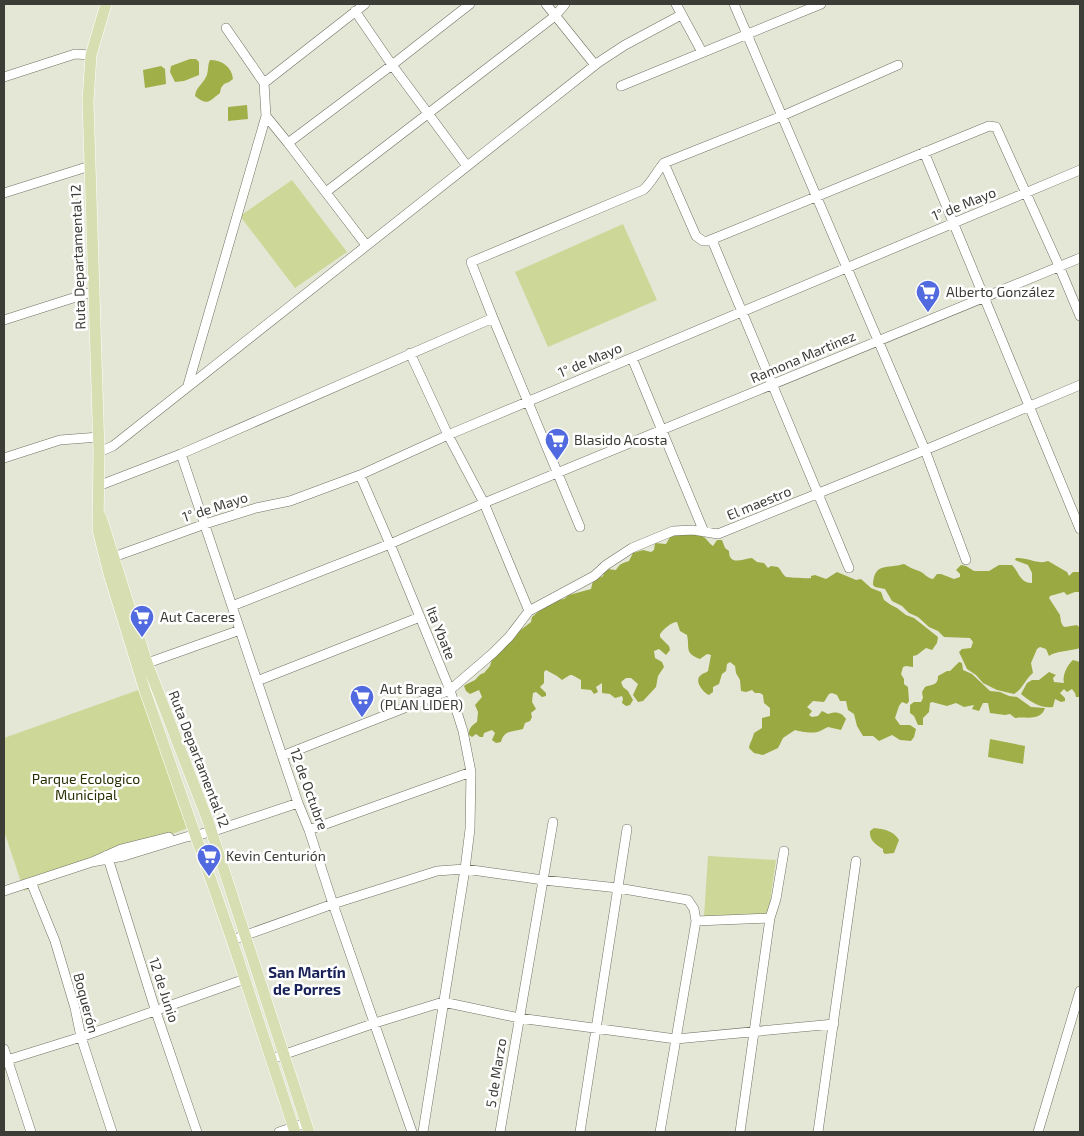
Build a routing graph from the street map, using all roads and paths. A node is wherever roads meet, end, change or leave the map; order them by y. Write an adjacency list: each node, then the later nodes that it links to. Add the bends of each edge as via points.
1 (106, 4): 15 (main road, Ruta Departamental 12)
2 (365, 4): 9 (street)
3 (470, 4): 16 (street)
4 (546, 4): 11 (street)
5 (565, 4): 11 (street)
6 (676, 4): 10 (street)
7 (734, 4): 13 (street)
8 (821, 4): 13 (street)
9 (355, 11): 16 (street); 20 (street)
10 (681, 15): 14 (street); 17 (street)
11 (555, 16): 17 (street); 22 (street)
12 (226, 28): 20 (street)
13 (747, 34): 14 (street); 24 (street)
14 (702, 52): 21 (street)
15 (91, 55): 19 (street, via 75,54); 28 (main road, Ruta Departamental 12, via 88,101)
16 (392, 65): 22 (street); 25 (street)
17 (595, 65): 29 (street)
18 (898, 65): 24 (street)
19 (4, 77)
20 (264, 83): 23 (street)
21 (621, 86)
22 (428, 114): 29 (street); 31 (street)
23 (266, 116): 25 (street); 50 (street)
24 (782, 116): 27 (street); 34 (street)
25 (288, 143): 31 (street)
26 (924, 152): 33 (street, via 989,126 996,127); 34 (street); 35 (street)
27 (664, 163): 36 (street, via 696,236 703,241); 45 (street, via 643,190 471,262)
28 (90, 166): 32 (street); 41 (main road, Ruta Departamental 12)
29 (467, 166): 37 (street)
30 (1080, 170): 33 (street, 1° de Mayo)
31 (326, 192): 37 (street)
32 (4, 193)
33 (1026, 193): 35 (street, 1° de Mayo); 39 (street)
34 (817, 197): 36 (street); 40 (street)
35 (953, 223): 40 (street, 1° de Mayo); 42 (street)
36 (712, 240): 43 (street)
37 (366, 245): 50 (street)
38 (1080, 258): 39 (street, Ramona Martinez)
39 (1060, 266): 42 (street, Ramona Martinez); 44 (street)
40 (847, 267): 43 (street, 1° de Mayo); 47 (street)
41 (95, 291): 46 (street); 57 (main road, Ruta Departamental 12)
42 (984, 297): 47 (street, Ramona Martinez); 54 (street)
43 (742, 311): 49 (street, 1° de Mayo); 51 (street)
44 (1080, 316)
45 (493, 318): 48 (street); 53 (street)
46 (4, 320)
47 (879, 341): 51 (street, Ramona Martinez); 58 (street)
48 (410, 353): 56 (street); 60 (street)
49 (632, 358): 53 (street, 1° de Mayo); 55 (street)
50 (188, 385): 59 (street, via 113,446)
51 (772, 385): 55 (street, Ramona Martinez); 65 (street)
52 (1080, 385): 54 (street, El maestro)
53 (527, 402): 56 (street, 1° de Mayo); 62 (street)
54 (1030, 406): 58 (street, El maestro); 67 (street)
55 (662, 431): 62 (street, Ramona Martinez); 71 (street)
56 (448, 435): 63 (street, 1° de Mayo); 66 (street)
57 (99, 436): 59 (main road, Ruta Departamental 12); 61 (street, via 60,440)
58 (926, 450): 65 (street, El maestro); 74 (street)
59 (99, 452): 64 (main road, Ruta Departamental 12)
60 (181, 454): 64 (street); 68 (street, 12 de Octubre)
61 (4, 458)
62 (557, 474): 66 (street, Ramona Martinez); 69 (street)
63 (360, 475): 68 (street, 1° de Mayo, via 290,501); 72 (street, Ita Ybate)
64 (98, 486): 73 (main road, Ruta Departamental 12, via 98,530)
65 (818, 494): 71 (street, El maestro, via 718,534); 75 (street)
66 (484, 503): 72 (street, Ramona Martinez); 77 (street)
67 (1076, 509): 70 (street)
68 (205, 524): 73 (street, 1° de Mayo); 76 (street, 12 de Octubre)
69 (580, 527)
70 (1080, 529)
71 (704, 532): 77 (street, El maestro, via 673,531 632,548 594,576)
72 (390, 544): 76 (street, Ramona Martinez); 78 (street, Ita Ybate)
73 (110, 558): 80 (main road, Ruta Departamental 12)
74 (966, 560)
75 (849, 568)
76 (232, 606): 79 (street, 12 de Octubre)
77 (529, 611): 82 (street, El maestro, via 509,637)
78 (420, 617): 81 (street); 82 (street, Ita Ybate)
79 (240, 630): 80 (street); 81 (street, 12 de Octubre)
80 (142, 665): 89 (main road, Ruta Departamental 12); 90 (main road, Ruta Departamental 12)
81 (257, 682): 83 (street, 12 de Octubre)
82 (450, 690): 83 (street, El maestro); 84 (street, Ita Ybate)
83 (282, 756): 85 (street, 12 de Octubre)
84 (471, 772): 88 (street); 94 (street, Ita Ybate, via 470,829)
85 (298, 803): 88 (street, 12 de Octubre); 89 (street)
86 (553, 822): 95 (street, 5 de Marzo)
87 (627, 829): 97 (street)
88 (309, 830): 99 (street, 12 de Octubre)
89 (211, 832): 90 (street); 102 (main road, Ruta Departamental 12)
90 (191, 836): 92 (street, via 124,856); 103 (main road, Ruta Departamental 12)
91 (784, 852): 100 (street)
92 (108, 857): 96 (street); 107 (street, 12 de Junio)
93 (856, 861): 110 (street)
94 (465, 868): 95 (street); 99 (street, via 436,871); 106 (street, Ita Ybate)
95 (543, 880): 97 (street); 108 (street, 5 de Marzo)
96 (31, 882): 98 (street); 113 (street, Boquerón, via 55,941)
97 (618, 888): 101 (street, via 688,900); 111 (street)
98 (4, 891)
99 (333, 904): 102 (street); 109 (street, 12 de Octubre)
100 (770, 918): 101 (street); 112 (street)
101 (696, 921): 114 (street)
102 (244, 936): 103 (street); 116 (main road, Ruta Departamental 12)
103 (232, 940): 104 (main road, Ruta Departamental 12)
104 (245, 980): 107 (street); 117 (main road, Ruta Departamental 12)
105 (1080, 991): 132 (street)
106 (443, 1002): 108 (street); 109 (street); 126 (street, Ita Ybate)
107 (156, 1012): 113 (street); 123 (street, 12 de Junio)
108 (519, 1018): 111 (street); 127 (street, 5 de Marzo)
109 (375, 1022): 116 (street); 125 (street, 12 de Octubre)
110 (834, 1024): 112 (street); 131 (street)
111 (597, 1029): 114 (street); 128 (street)
112 (756, 1030): 114 (street); 130 (street)
113 (81, 1038): 118 (street); 122 (street, Boquerón)
114 (676, 1039): 129 (street)
115 (4, 1049): 118 (street)
116 (283, 1054): 117 (street); 119 (main road, Ruta Departamental 12)
117 (271, 1059): 120 (main road, Ruta Departamental 12)
118 (6, 1061): 121 (street)
119 (308, 1128): 120 (street)
120 (294, 1130): 124 (street)
121 (31, 1132)
122 (112, 1132)
123 (197, 1132)
124 (279, 1132)
125 (412, 1132)
126 (423, 1132)
127 (500, 1132)
128 (580, 1132)
129 (660, 1132)
130 (740, 1132)
131 (818, 1132)
132 (1038, 1132)

